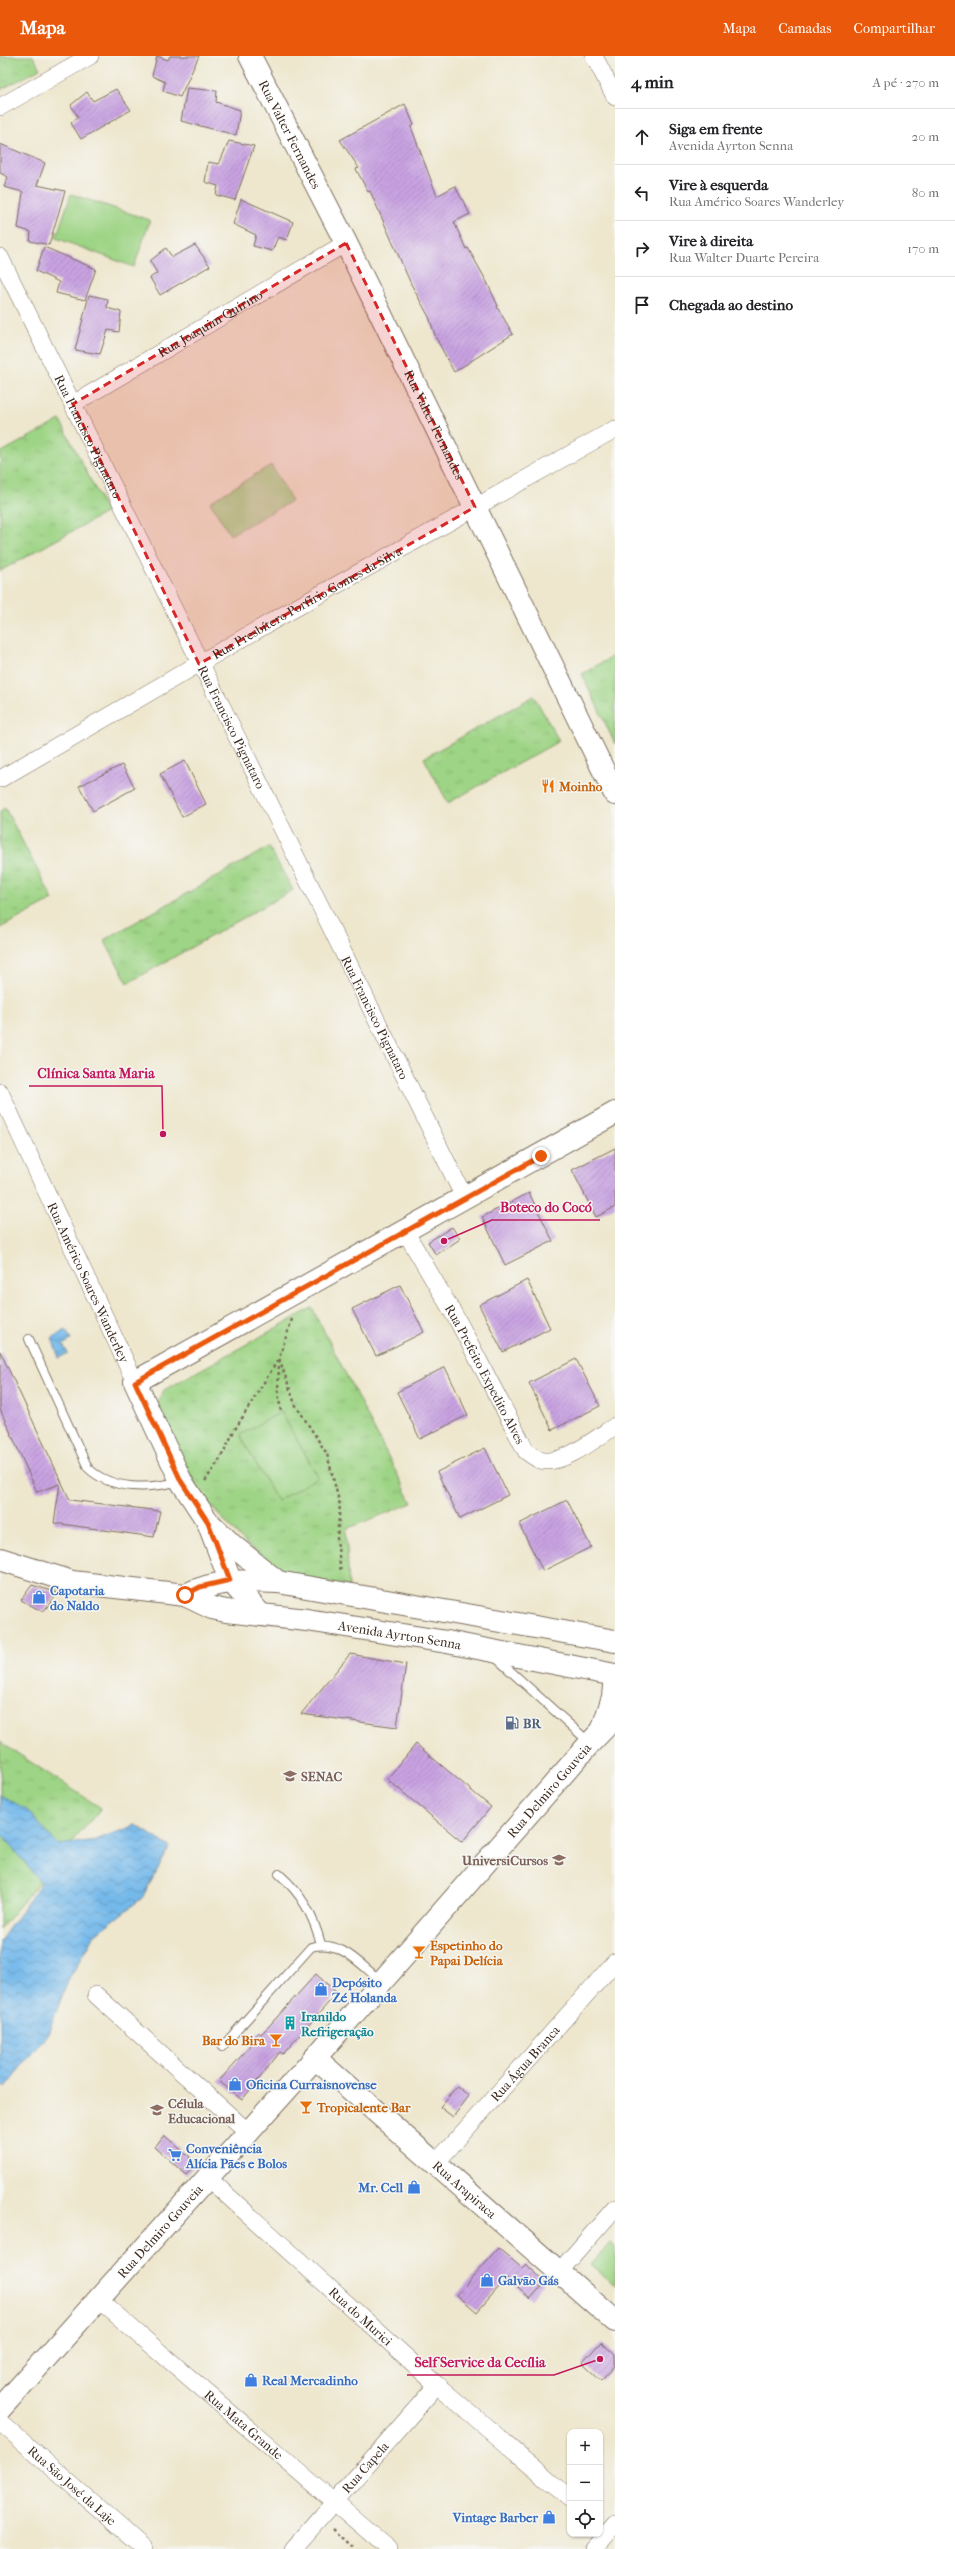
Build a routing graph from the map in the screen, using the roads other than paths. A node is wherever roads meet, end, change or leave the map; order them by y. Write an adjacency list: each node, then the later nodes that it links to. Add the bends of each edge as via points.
1 (90, 56): 5 (street)
2 (250, 56): 6 (main road, Rua Valter Fernandes)
3 (594, 56): 4 (street)
4 (615, 97)
5 (0, 107)
6 (346, 243): 8 (street, Rua Joaquim Quirino); 10 (main road, Rua Valter Fernandes)
7 (0, 257): 8 (street, Rua Francisco Pignataro)
8 (73, 404): 11 (street, Rua Francisco Pignataro)
9 (615, 429): 10 (street, Rua Presbítero Porfírio Gomes da Silva)
10 (475, 507): 11 (street, Rua Presbítero Porfírio Gomes da Silva); 13 (main road, Rua Valter Fernandes)
11 (199, 664): 12 (street, Rua Presbítero Porfírio Gomes da Silva); 16 (street, Rua Francisco Pignataro)
12 (0, 778)
13 (615, 794)
14 (0, 1092): 19 (street, Rua Américo Soares Wanderley)
15 (615, 1113): 16 (main road)
16 (464, 1197): 17 (main road)
17 (405, 1231): 19 (main road); 20 (street, Rua Prefeito Expedito Alves, via 460,1323 526,1452 540,1460 556,1460 574,1452)
18 (28, 1339): 21 (lane, via 88,1468 97,1477 128,1485 158,1487)
19 (135, 1382): 21 (main road, Rua Américo Soares Wanderley)
20 (615, 1426)
21 (181, 1481): 22 (main road, Rua Américo Soares Wanderley)
22 (208, 1522): 24 (main road, Rua Américo Soares Wanderley); 25 (main road)
23 (0, 1559): 26 (main road, Avenida Ayrton Senna, via 72,1582)
24 (230, 1580): 25 (main road); 26 (main road, via 200,1587); 27 (main road, Rua Américo Soares Wanderley)
25 (278, 1582): 28 (main road)
26 (192, 1599): 27 (main road, Avenida Ayrton Senna, via 219,1610)
27 (261, 1615): 29 (main road, Avenida Ayrton Senna)
28 (615, 1642)
29 (487, 1650): 30 (main road, Avenida Ayrton Senna); 31 (lane)
30 (615, 1675): 31 (main road, Rua Delmiro Gouveia, via 613,1697)
31 (603, 1729): 35 (main road, Rua Delmiro Gouveia)
32 (279, 1874): 33 (lane, via 300,1894 307,1905)
33 (321, 1944): 35 (lane, via 345,1951); 37 (lane, via 311,1947)
34 (615, 1962): 40 (street, Rua Água Branca)
35 (381, 1981): 38 (main road, Rua Delmiro Gouveia)
36 (96, 1995): 39 (street)
37 (222, 2047)
38 (314, 2058): 39 (main road, Rua Delmiro Gouveia); 40 (main road, Rua Arapiraca)
39 (248, 2132): 41 (main road, Rua Delmiro Gouveia)
40 (436, 2164): 43 (main road, Rua Arapiraca)
41 (208, 2178): 44 (main road, Rua Delmiro Gouveia); 46 (street, Rua do Murici)
42 (615, 2208): 43 (street)
43 (559, 2272): 45 (main road, Rua Arapiraca)
44 (98, 2300): 47 (main road, Rua Delmiro Gouveia); 50 (street, Rua Mata Grande)
45 (615, 2321)
46 (437, 2385): 49 (street, Rua do Murici); 50 (street, Rua Capela)
47 (0, 2409)
48 (0, 2422): 52 (street, Rua São José da Laje)
49 (567, 2495)
50 (334, 2501): 53 (street, Rua Capela); 54 (street, Rua Mata Grande)
51 (610, 2529): 55 (street)
52 (145, 2549)
53 (293, 2549)
54 (388, 2549)
55 (594, 2549)

